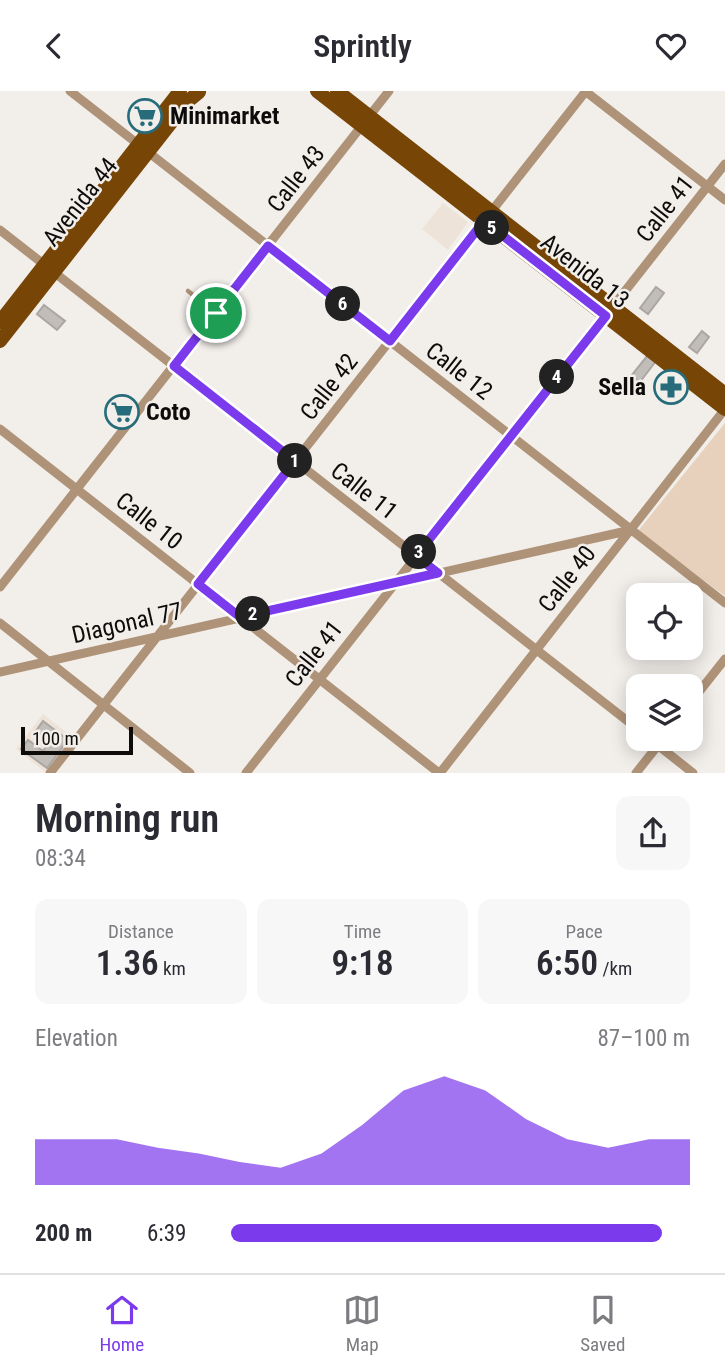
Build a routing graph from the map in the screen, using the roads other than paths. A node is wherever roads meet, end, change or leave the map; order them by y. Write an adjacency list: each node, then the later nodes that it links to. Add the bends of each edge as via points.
1 (70, 91): 9 (street, Calle 12)
2 (180, 91): 9 (main road, Avenida 44)
3 (202, 91): 9 (main road, Avenida 44)
4 (317, 91): 8 (main road, Avenida 13)
5 (337, 91): 8 (main road, Avenida 13)
6 (389, 91): 8 (street, Calle 43)
7 (585, 91): 11 (street); 13 (street, Calle 42)
8 (366, 121): 13 (main road, Avenida 13); 15 (street, Calle 43)
9 (144, 148): 15 (street, Calle 12); 16 (main road, Avenida 44)
10 (725, 164): 11 (street, Calle 41)
11 (707, 186): 12 (street); 18 (street, Calle 41)
12 (725, 200)
13 (488, 216): 18 (main road, Avenida 13); 22 (street, Calle 42)
14 (0, 230): 16 (street, Calle 11)
15 (268, 246): 19 (street, Calle 43); 22 (street, Calle 12)
16 (49, 269): 20 (main road, Avenida 44); 21 (main road, Avenida 44); 23 (street, Calle 11)
17 (188, 291): 19 (lane)
18 (609, 311): 24 (main road, Avenida 13); 25 (main road, Avenida 13); 27 (street, Calle 41)
19 (216, 313): 23 (street, Calle 43)
20 (0, 322)
21 (0, 341)
22 (390, 341): 27 (street, Calle 12); 28 (street, Calle 42)
23 (174, 366): 28 (street, Calle 11); 29 (street, Calle 43)
24 (725, 394)
25 (725, 409): 30 (street, Calle 40)
26 (0, 429): 29 (street, Calle 10)
27 (511, 436): 30 (street, Calle 12); 31 (street, Calle 41)
28 (295, 461): 31 (street, Calle 11); 34 (street, Calle 42)
29 (77, 489): 34 (street, Calle 10); 35 (street, Calle 43)
30 (631, 530): 32 (street, Diagonal 77); 36 (street, Calle 12); 40 (street, Calle 40)
31 (416, 556): 32 (street, Calle 11); 33 (street, Calle 41)
32 (438, 573): 33 (street, Diagonal 77); 40 (street, Calle 11)
33 (395, 583): 37 (street, Diagonal 77); 44 (street, Calle 41)
34 (198, 584): 37 (street, Calle 10); 39 (street, Calle 42)
35 (0, 587)
36 (725, 603)
37 (240, 617): 39 (street, Diagonal 77); 44 (street, Calle 10)
38 (0, 623): 42 (street)
39 (156, 637): 42 (street, Diagonal 77); 46 (street, Calle 42)
40 (536, 650): 47 (street, Calle 11); 53 (street, Calle 40)
41 (725, 659): 45 (street)
42 (48, 661): 43 (street, Diagonal 77); 46 (street)
43 (0, 672)
44 (320, 679): 52 (street, Calle 41); 53 (street, Calle 10)
45 (703, 687)
46 (103, 705): 50 (street, Calle 42); 51 (street)
47 (626, 720)
48 (650, 751): 54 (street)
49 (669, 751): 55 (street)
50 (50, 772)
51 (190, 772)
52 (246, 772)
53 (439, 772)
54 (636, 772)
55 (693, 772)

